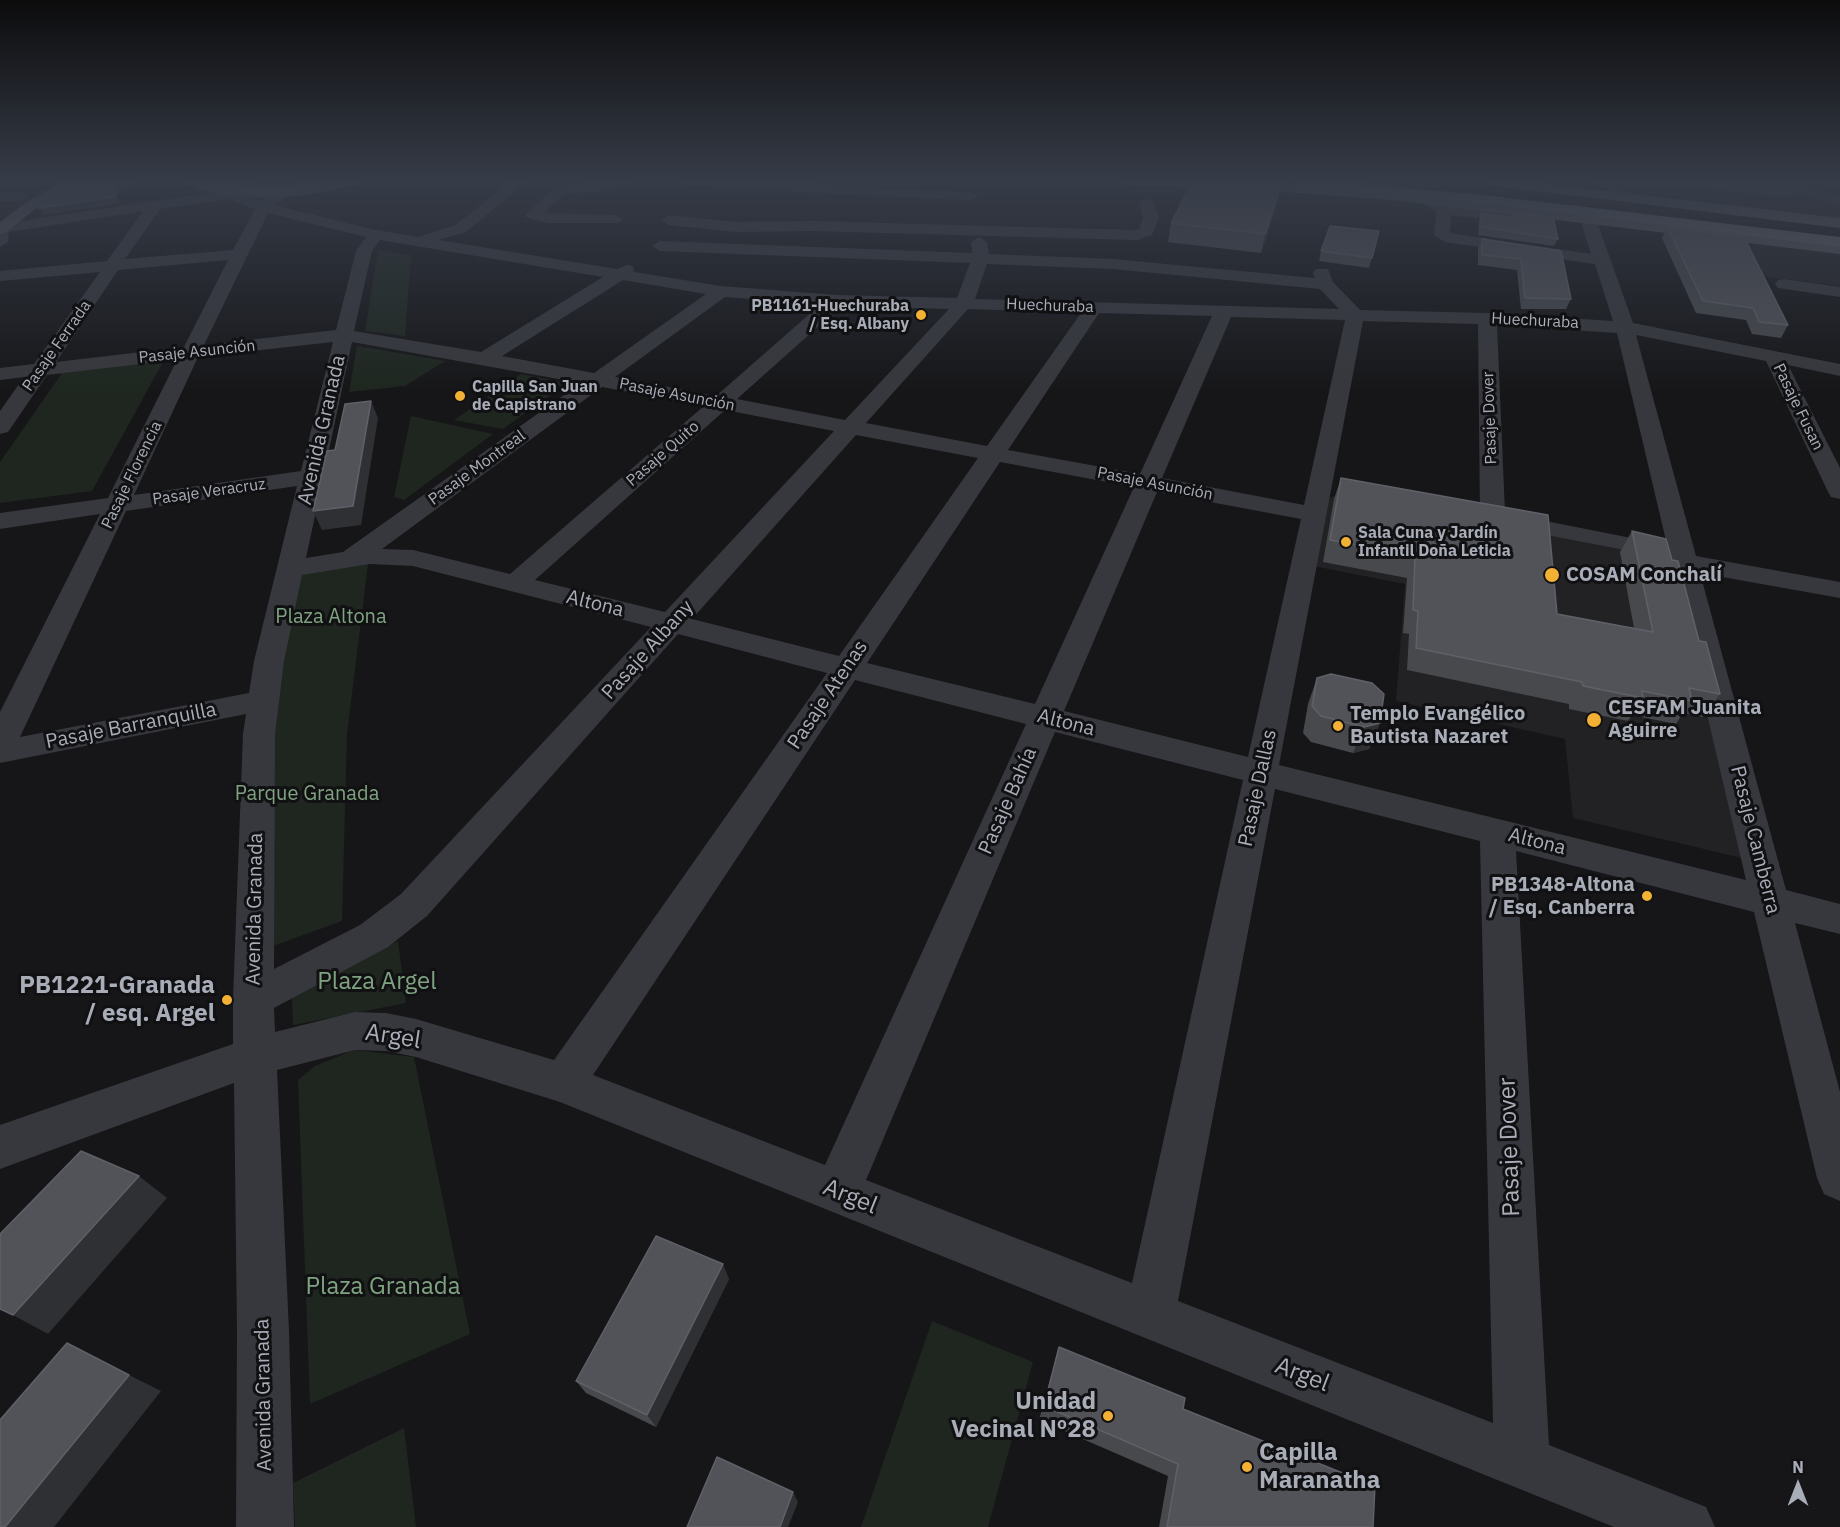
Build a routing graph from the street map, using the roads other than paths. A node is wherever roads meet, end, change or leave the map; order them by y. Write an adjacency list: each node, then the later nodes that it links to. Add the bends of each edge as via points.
1 (122, 253): 11 (street, Pasaje Ferrada)
2 (363, 253): 24 (street, Avenida Granada)
3 (482, 253): 12 (street, Huechuraba)
4 (646, 253): 12 (street)
5 (979, 253): 18 (street, Pasaje Albany)
6 (1018, 253): 21 (street, via 1113,264 1324,278)
7 (1550, 253): 10 (street)
8 (1600, 253): 10 (street, Pasaje Camberra)
9 (238, 254): 11 (street); 25 (street, Pasaje Florencia)
10 (1602, 260): 23 (street, Pasaje Camberra)
11 (115, 264): 13 (street); 28 (street, Pasaje Ferrada)
12 (619, 275): 15 (street, Huechuraba); 27 (street)
13 (0, 276)
14 (1784, 284): 16 (street)
15 (721, 291): 17 (street, Huechuraba); 31 (street, Pasaje Montreal)
16 (1840, 292)
17 (837, 300): 18 (street, Huechuraba); 32 (street, Pasaje Quito)
18 (964, 303): 19 (street, Huechuraba); 34 (street, Pasaje Albany)
19 (1094, 307): 20 (street, Huechuraba); 35 (street, Pasaje Atenas)
20 (1224, 311): 21 (street, Huechuraba); 37 (street, Pasaje Bahía)
21 (1355, 315): 22 (street, Huechuraba); 39 (street, Pasaje Dallas)
22 (1487, 319): 23 (street, Huechuraba); 43 (street, Pasaje Dover, via 1482,516 1653,548)
23 (1625, 328): 26 (street, Huechuraba); 43 (street, Pasaje Camberra)
24 (343, 335): 25 (street, Pasaje Asunción); 27 (street, Pasaje Asunción); 36 (street, Avenida Granada)
25 (191, 352): 28 (street, Pasaje Asunción); 40 (street, Pasaje Florencia)
26 (1773, 355): 29 (street, Huechuraba); 38 (street, Pasaje Fusan)
27 (483, 359): 31 (street, Pasaje Asunción)
28 (41, 369): 30 (street, Pasaje Asunción); 33 (street, Pasaje Ferrada)
29 (1840, 370)
30 (0, 374)
31 (598, 380): 32 (street, Pasaje Asunción); 42 (street, Pasaje Montreal)
32 (720, 403): 34 (street, Pasaje Asunción); 45 (street, Pasaje Quito)
33 (0, 427)
34 (851, 428): 35 (street, Pasaje Asunción); 47 (street, Pasaje Albany)
35 (993, 454): 37 (street, Pasaje Asunción); 48 (street, Pasaje Atenas)
36 (311, 477): 40 (street, Pasaje Veracruz); 44 (street, Avenida Granada)
37 (1148, 483): 39 (street, Pasaje Asunción); 50 (street, Pasaje Bahía)
38 (1840, 492)
39 (1326, 498): 53 (street, Pasaje Dallas)
40 (118, 505): 41 (street, Pasaje Veracruz); 51 (street, Pasaje Florencia)
41 (0, 521)
42 (349, 560): 44 (street, Altona); 45 (street, Altona, via 413,558)
43 (1684, 562): 46 (street); 55 (street, Pasaje Camberra)
44 (289, 569): 49 (street, Avenida Granada)
45 (515, 584): 47 (street, Altona)
46 (1840, 590)
47 (672, 624): 48 (street, Altona); 57 (street, Pasaje Albany, via 406,912 374,936)
48 (847, 668): 50 (street, Altona); 59 (street, Pasaje Atenas)
49 (262, 701): 52 (street, Pasaje Barranquilla); 57 (street, Avenida Granada)
50 (1045, 718): 53 (street, Altona); 62 (street, Pasaje Bahía)
51 (0, 744)
52 (0, 752)
53 (1262, 772): 54 (street, Altona); 63 (street, Pasaje Dallas)
54 (1497, 832): 55 (street, Altona); 64 (street, Pasaje Dover)
55 (1770, 901): 56 (street, Altona); 61 (street, Pasaje Camberra)
56 (1840, 919)
57 (253, 999): 58 (street, Avenida Granada)
58 (256, 1056): 59 (street, Argel, via 355,1031 386,1032); 60 (street, Argel); 65 (street, Avenida Granada)
59 (563, 1083): 62 (street, Argel)
60 (0, 1147)
61 (1840, 1178)
62 (837, 1192): 63 (street, Argel)
63 (1150, 1315): 64 (street, Argel)
64 (1522, 1462): 66 (street, Argel)
65 (265, 1527)
66 (1686, 1527)

